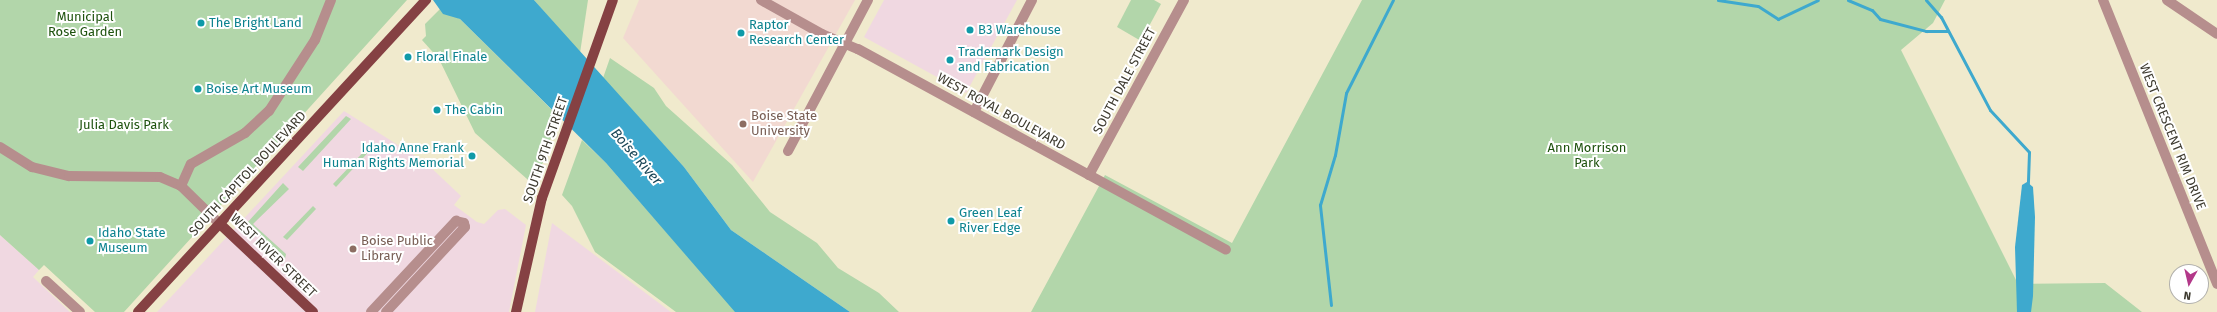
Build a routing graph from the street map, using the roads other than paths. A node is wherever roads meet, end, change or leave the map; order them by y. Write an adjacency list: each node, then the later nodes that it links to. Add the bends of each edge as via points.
1 (331, 0): 16 (street, via 322,27 296,72 255,125 191,164)
2 (426, 0): 17 (main road, SOUTH CAPITOL BOULEVARD)
3 (613, 0): 26 (main road, SOUTH 9TH STREET, via 542,198)
4 (761, 0): 11 (street, WEST ROYAL BOULEVARD)
5 (868, 0): 11 (street)
6 (1032, 0): 12 (street)
7 (1184, 0): 15 (street, SOUTH DALE STREET)
8 (2103, 0): 20 (street, WEST CRESCENT RIM DRIVE)
9 (2167, 0): 10 (street)
10 (2217, 34)
11 (845, 44): 12 (street, WEST ROYAL BOULEVARD); 14 (street)
12 (974, 112): 15 (street, WEST ROYAL BOULEVARD)
13 (0, 147): 16 (street, via 14,158 49,172 91,179 160,177)
14 (788, 151)
15 (1089, 175): 18 (street, WEST ROYAL BOULEVARD)
16 (181, 186): 17 (street, WEST RIVER STREET)
17 (220, 224): 22 (main road, SOUTH CAPITOL BOULEVARD); 23 (main road, WEST RIVER STREET)
18 (1226, 250)
19 (46, 281): 21 (street)
20 (2217, 284)
21 (80, 312)
22 (138, 312)
23 (313, 312)
24 (371, 312): 25 (street, via 456,220 464,223 465,227)
25 (386, 312)
26 (516, 312)

